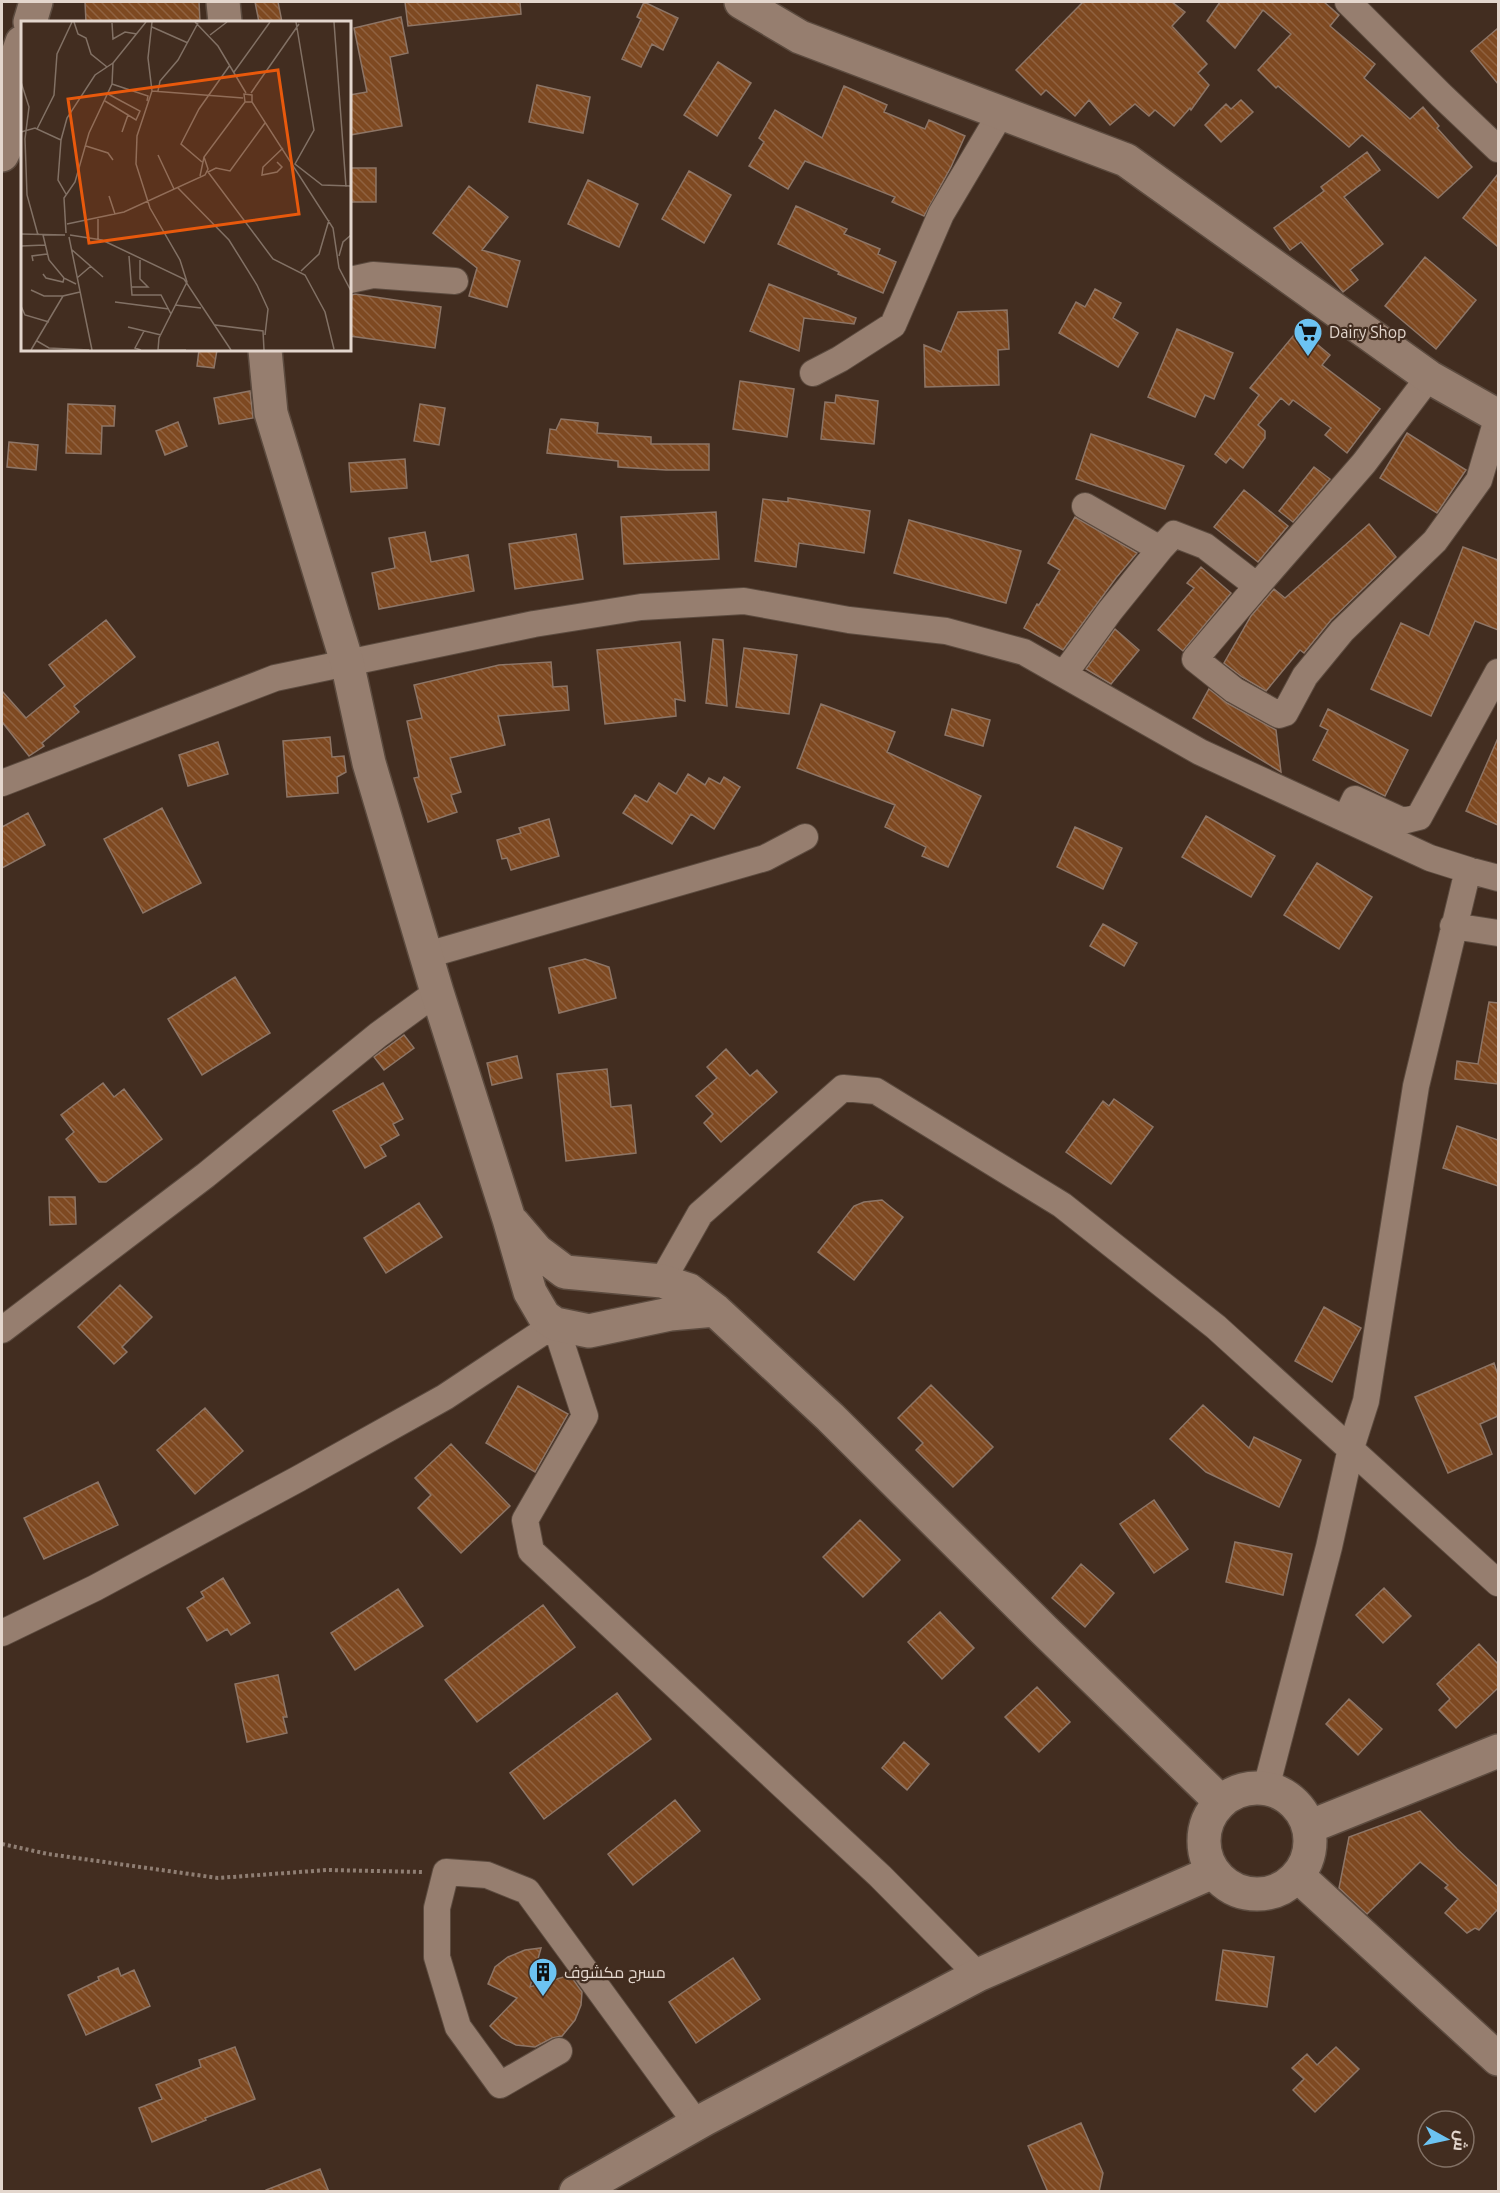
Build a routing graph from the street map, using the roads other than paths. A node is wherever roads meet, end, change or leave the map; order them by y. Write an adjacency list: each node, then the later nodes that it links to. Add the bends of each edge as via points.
1 (36, 2): 6 (street)
2 (60, 2): 7 (street)
3 (223, 2): 8 (street)
4 (741, 2): 11 (street, via 800,37)
5 (1348, 2): 13 (street)
6 (30, 21)
7 (53, 21)
8 (225, 21)
9 (21, 45): 10 (street)
10 (2, 99)
11 (1001, 113): 18 (street, via 941,214 893,325); 19 (street, via 1126,160)
12 (21, 116): 14 (street)
13 (1498, 149)
14 (2, 155)
15 (351, 280): 16 (street, via 373,275)
16 (455, 281)
17 (265, 351): 24 (street, via 271,413)
18 (813, 373)
19 (1429, 377): 20 (street); 23 (street, via 1364,463)
20 (1498, 416): 23 (street, via 1479,480 1435,541 1342,631 1305,676 1285,712 1278,715 1234,690 1195,659)
21 (1085, 506): 22 (street)
22 (1160, 549): 23 (street, via 1174,534 1205,546); 26 (street)
23 (1257, 586)
24 (346, 662): 26 (street, via 630,608 744,601 849,620 946,631 1024,652); 27 (street, via 275,678); 34 (street, via 369,763)
25 (1498, 672): 28 (street, via 1419,817 1403,821 1356,798)
26 (1064, 674): 28 (street, via 1200,752)
27 (2, 783)
28 (1346, 818): 30 (street, via 1430,858)
29 (805, 837): 34 (street, via 765,858)
30 (1468, 870): 31 (street); 32 (street)
31 (1498, 878)
32 (1454, 926): 33 (street); 41 (street, via 1416,1086 1366,1401)
33 (1498, 933)
34 (427, 956): 35 (street)
35 (437, 992): 36 (street); 40 (street)
36 (509, 1219): 37 (street, via 537,1251 565,1272); 39 (street, via 530,1292 544,1316)
37 (662, 1281): 38 (street, via 689,1290); 41 (street, via 700,1214 843,1088 876,1091 1062,1205 1216,1327)
38 (715, 1310): 39 (street, via 670,1314 589,1331); 46 (street, via 830,1417)
39 (555, 1324): 43 (street, via 445,1397 95,1588); 50 (street, via 585,1416 525,1520 531,1551 880,1876)
40 (2, 1330)
41 (1351, 1448): 42 (street); 45 (street)
42 (1498, 1583)
43 (2, 1633)
44 (1498, 1751): 47 (street)
45 (1266, 1788): 46 (street, via 1242,1790); 47 (street, via 1285,1795 1300,1809)
46 (1221, 1802): 48 (street, via 1209,1817 1204,1835 1205,1855)
47 (1309, 1827): 49 (street, via 1311,1844)
48 (1213, 1872): 49 (street, via 1227,1886 1245,1894 1265,1895); 50 (street)
49 (1298, 1876): 52 (street)
50 (978, 1975): 53 (street)
51 (560, 2051): 53 (street, via 500,2085 458,2027 437,1958 437,1908 446,1872 487,1875 527,1891)
52 (1498, 2059)
53 (697, 2124): 54 (street)
54 (576, 2192)

